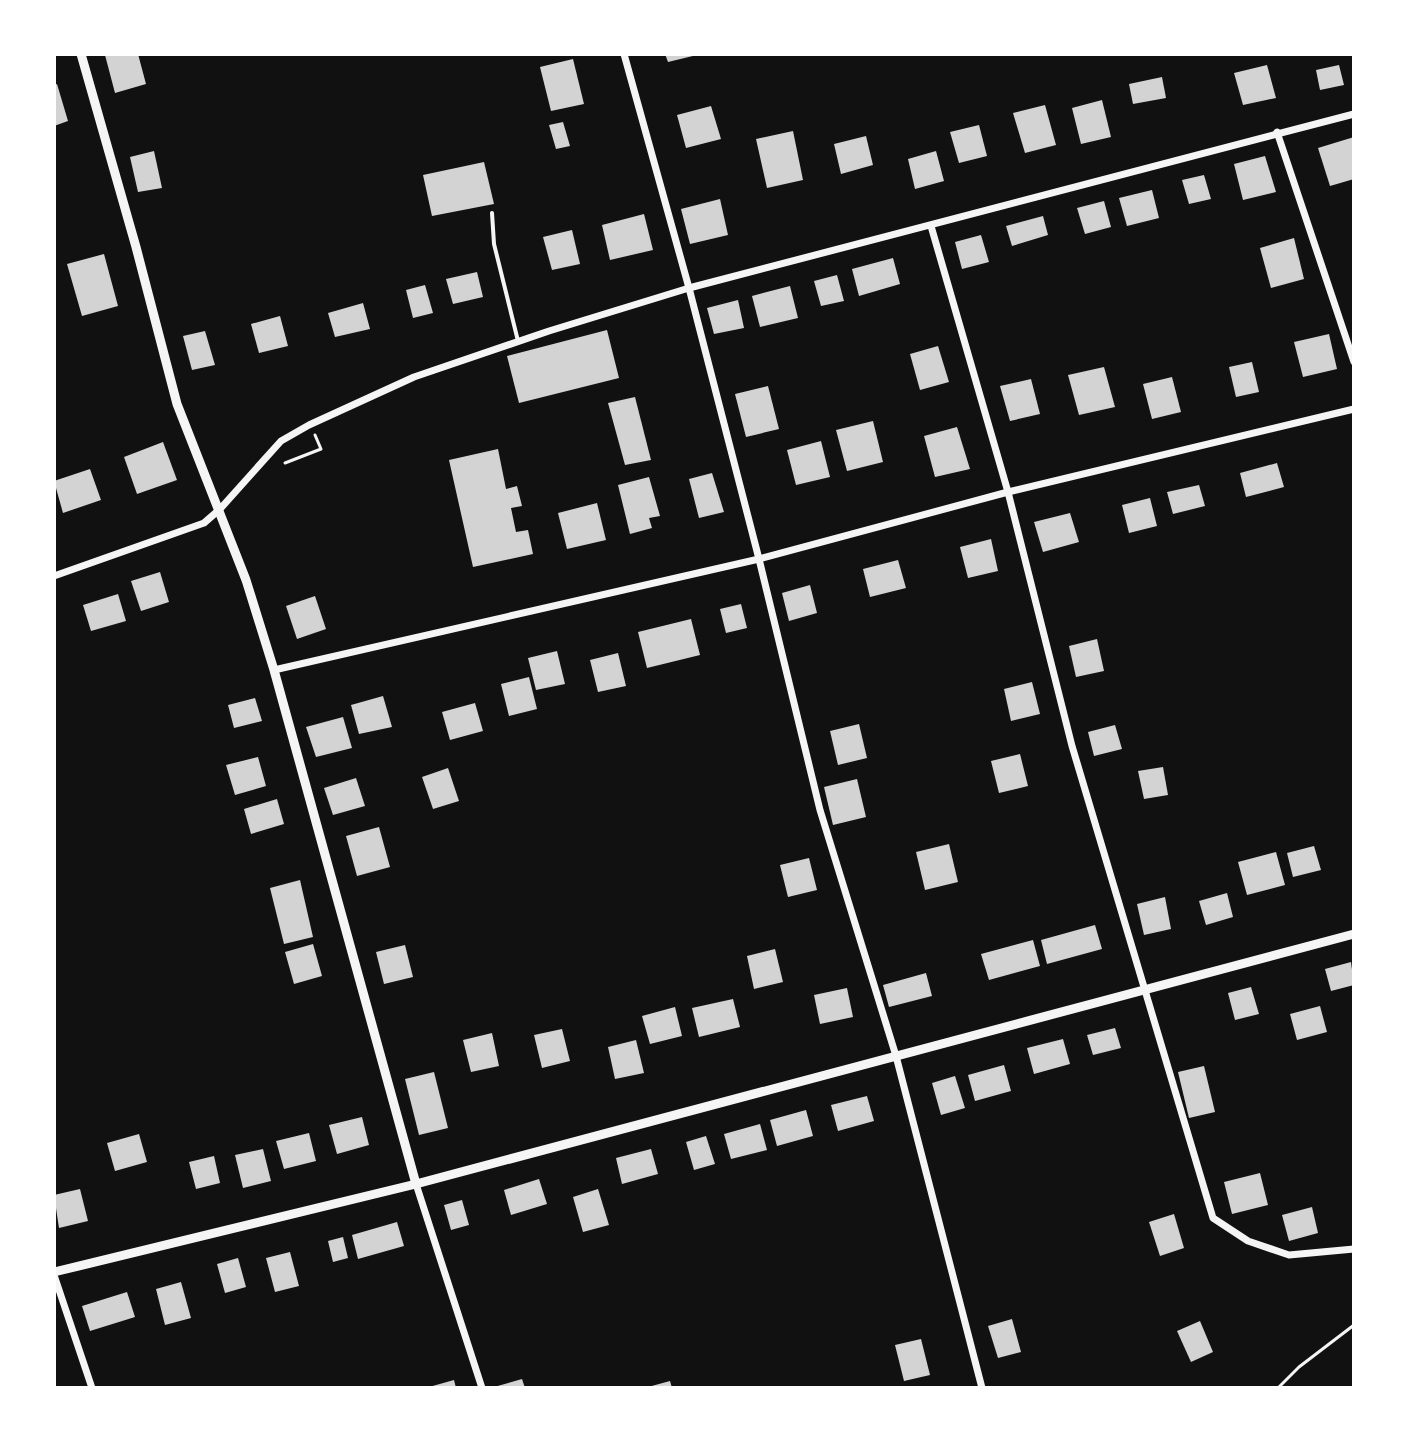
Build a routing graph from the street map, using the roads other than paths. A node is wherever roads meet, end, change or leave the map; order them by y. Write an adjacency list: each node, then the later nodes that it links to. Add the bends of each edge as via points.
1 (81, 54): 12 (street, via 177,404)
2 (624, 54): 7 (street)
3 (1354, 114): 4 (street)
4 (1277, 132): 6 (street); 9 (street)
5 (492, 213): 8 (lane, via 494,244)
6 (931, 226): 7 (street); 11 (street)
7 (689, 288): 8 (street); 13 (street)
8 (518, 341): 12 (street, via 414,377 309,425 281,441)
9 (1354, 362)
10 (1354, 409): 11 (street)
11 (1008, 492): 13 (street); 17 (street, via 1072,746)
12 (220, 509): 14 (street, via 204,523); 15 (street)
13 (759, 559): 15 (street); 18 (street, via 820,810)
14 (54, 576)
15 (274, 670): 19 (street)
16 (1354, 934): 17 (street)
17 (1144, 989): 18 (street); 20 (street, via 1213,1218 1248,1241 1289,1255)
18 (896, 1056): 19 (street); 24 (street)
19 (416, 1184): 21 (street); 23 (street)
20 (1354, 1249)
21 (54, 1274): 22 (street)
22 (92, 1388)
23 (482, 1388)
24 (982, 1388)

